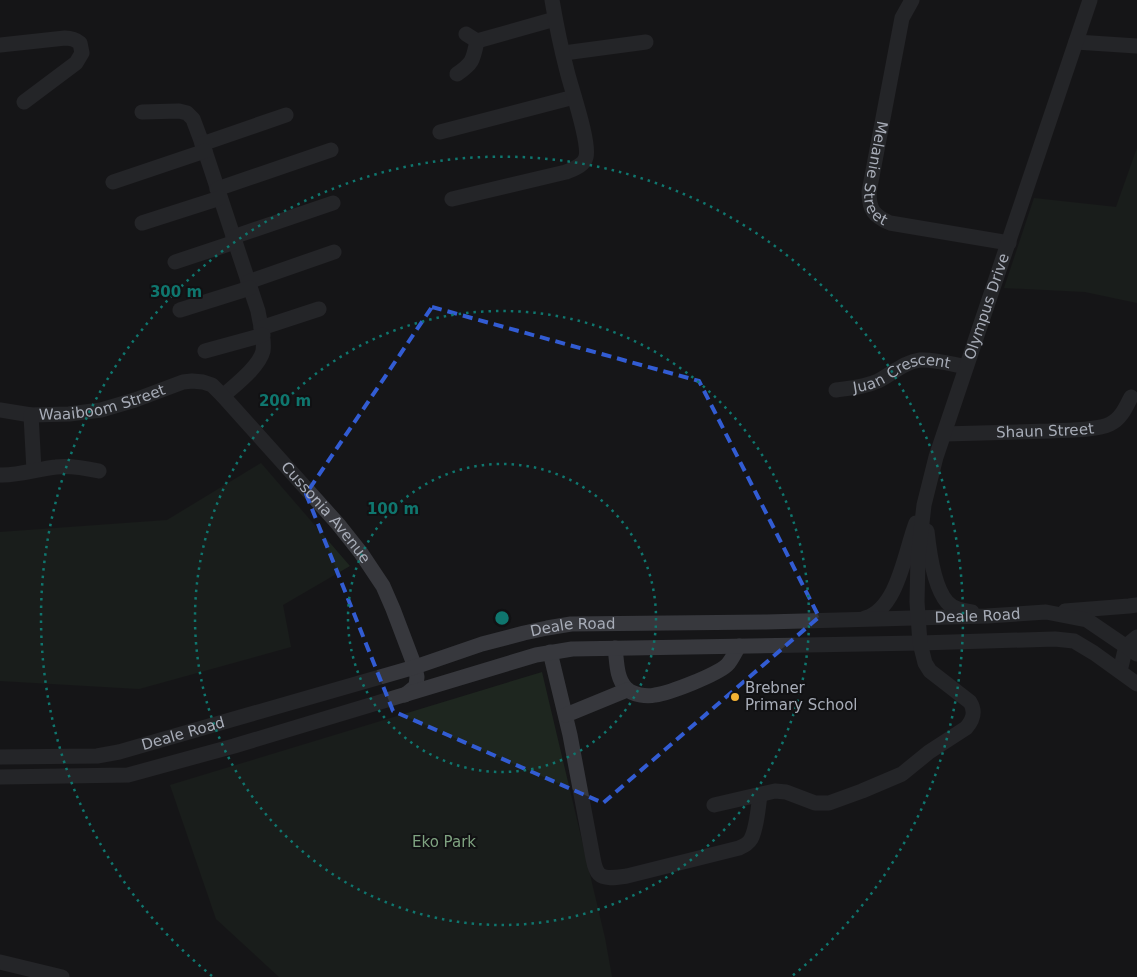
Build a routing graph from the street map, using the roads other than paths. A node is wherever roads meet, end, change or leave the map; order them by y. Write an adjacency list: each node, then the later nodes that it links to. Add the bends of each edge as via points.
1 (552, 0): 4 (street)
2 (912, 0): 24 (street, Melanie Street, via 900,24 869,192 871,208 890,223)
3 (1090, 0): 6 (street, Olympus Drive)
4 (555, 19): 9 (street); 10 (street, via 471,38 472,61)
5 (646, 42): 9 (street)
6 (1076, 42): 8 (street); 24 (street, Olympus Drive)
7 (0, 46): 12 (street, via 65,38 80,43 82,52 76,63)
8 (1137, 46)
9 (564, 53): 11 (street)
10 (457, 74)
11 (574, 97): 15 (street); 20 (street, via 587,150 586,159 581,164 566,172)
12 (24, 102)
13 (142, 112): 16 (street, via 179,111 187,114 193,119)
14 (286, 115): 16 (street)
15 (440, 132)
16 (204, 147): 18 (street); 19 (street)
17 (331, 150): 19 (street)
18 (113, 182)
19 (219, 193): 22 (street); 23 (street)
20 (452, 199)
21 (333, 203): 23 (street)
22 (142, 223)
23 (234, 240): 26 (street); 27 (street)
24 (1009, 243): 32 (street, Olympus Drive)
25 (334, 252): 27 (street)
26 (175, 262)
27 (249, 285): 29 (street); 30 (street)
28 (319, 309): 30 (street)
29 (180, 310)
30 (262, 332): 31 (street); 35 (street, via 263,351 259,359)
31 (205, 351)
32 (966, 367): 34 (street, Juan Crescent, via 920,360 870,384); 39 (street, Olympus Drive)
33 (203, 382): 35 (street, Cussonia Avenue); 38 (street, Waaiboom Street, via 183,382 101,410)
34 (836, 390)
35 (224, 396): 57 (street, Cussonia Avenue, via 361,553 383,586)
36 (1131, 397): 39 (street, Shaun Street, via 1117,420 1100,428)
37 (0, 410): 38 (street, Waaiboom Street)
38 (31, 415): 40 (street)
39 (944, 434): 43 (street, Olympus Drive)
40 (34, 470): 41 (street, via 66,466); 42 (street)
41 (99, 471)
42 (0, 475)
43 (924, 505): 46 (street, via 930,553 939,588 947,602 959,610); 47 (street, Olympus Drive, via 917,581); 48 (street, via 889,600 875,614 864,618)
44 (1137, 604): 45 (street)
45 (1046, 612): 46 (street, Deale Road); 53 (street, Deale Road, via 1087,620)
46 (987, 616): 47 (street, Deale Road)
47 (918, 618): 48 (street, Deale Road); 50 (street, Olympus Drive)
48 (826, 620): 49 (street, Deale Road)
49 (681, 623): 51 (street); 57 (street, Deale Road, via 571,624 482,644)
50 (920, 643): 52 (street, Deale Road); 58 (street, Deale Road, via 1074,641); 68 (street, Olympus Drive, via 930,671 972,705 974,716 966,728 902,774 829,803 815,803 786,792)
51 (684, 646): 52 (street, Deale Road); 54 (street, Deale Road)
52 (739, 646): 61 (street, via 727,665 700,680 655,696)
53 (1133, 646): 58 (street, Deale Road)
54 (615, 648): 55 (street, Deale Road); 61 (street, via 618,673)
55 (550, 652): 59 (street, Deale Road); 63 (street)
56 (1137, 661): 58 (street)
57 (415, 667): 59 (street, via 426,674); 62 (street, via 416,686); 64 (street, Deale Road)
58 (1120, 671): 60 (street)
59 (453, 680): 62 (street, Deale Road)
60 (1137, 684)
61 (628, 690): 63 (street)
62 (404, 696): 65 (street, Deale Road)
63 (566, 715): 68 (street, via 593,858 598,873 604,877 627,876 744,846 752,838)
64 (226, 722): 65 (street); 66 (street, Deale Road, via 104,755)
65 (234, 746): 67 (street, Deale Road, via 128,775)
66 (0, 757)
67 (0, 777)
68 (760, 795): 69 (street, Olympus Drive)
69 (714, 805)
70 (0, 962): 71 (street)
71 (62, 977)

